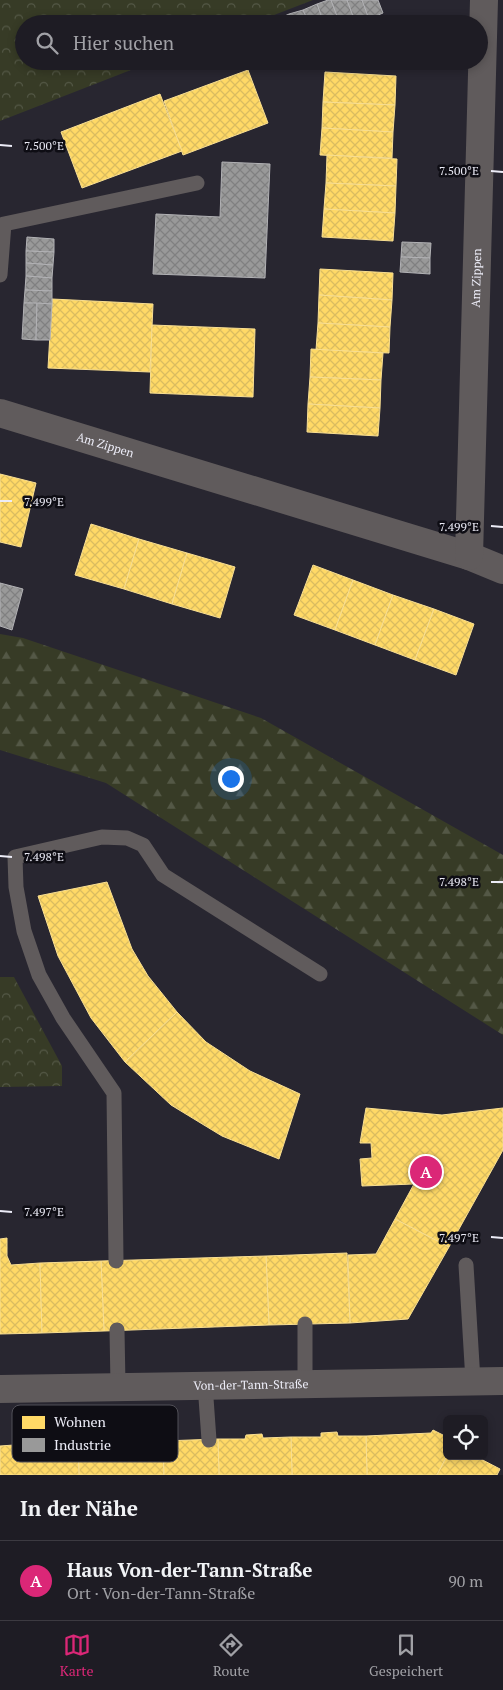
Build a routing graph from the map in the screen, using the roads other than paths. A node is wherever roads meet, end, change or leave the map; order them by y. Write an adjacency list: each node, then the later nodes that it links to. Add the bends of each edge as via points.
1 (484, 0): 2 (street, Am Zippen)
2 (484, 15)
3 (482, 70): 7 (street, Am Zippen)
4 (197, 184): 5 (lane, via 4,224)
5 (0, 274)
6 (0, 413): 7 (street, Am Zippen)
7 (469, 556): 8 (street, Am Zippen)
8 (503, 570)
9 (320, 974): 10 (lane, via 163,875 143,845 127,838 102,836 15,857 16,887 24,931 39,975 62,1018 114,1093)
10 (116, 1260)
11 (466, 1265): 14 (lane)
12 (305, 1324): 16 (lane)
13 (117, 1330): 18 (lane)
14 (474, 1381): 15 (street, Von-der-Tann-Straße); 16 (street, Von-der-Tann-Straße)
15 (503, 1381)
16 (305, 1383): 17 (street, Von-der-Tann-Straße)
17 (205, 1384): 18 (street, Von-der-Tann-Straße); 20 (lane)
18 (118, 1385): 19 (street, Von-der-Tann-Straße)
19 (0, 1389)
20 (209, 1440)

